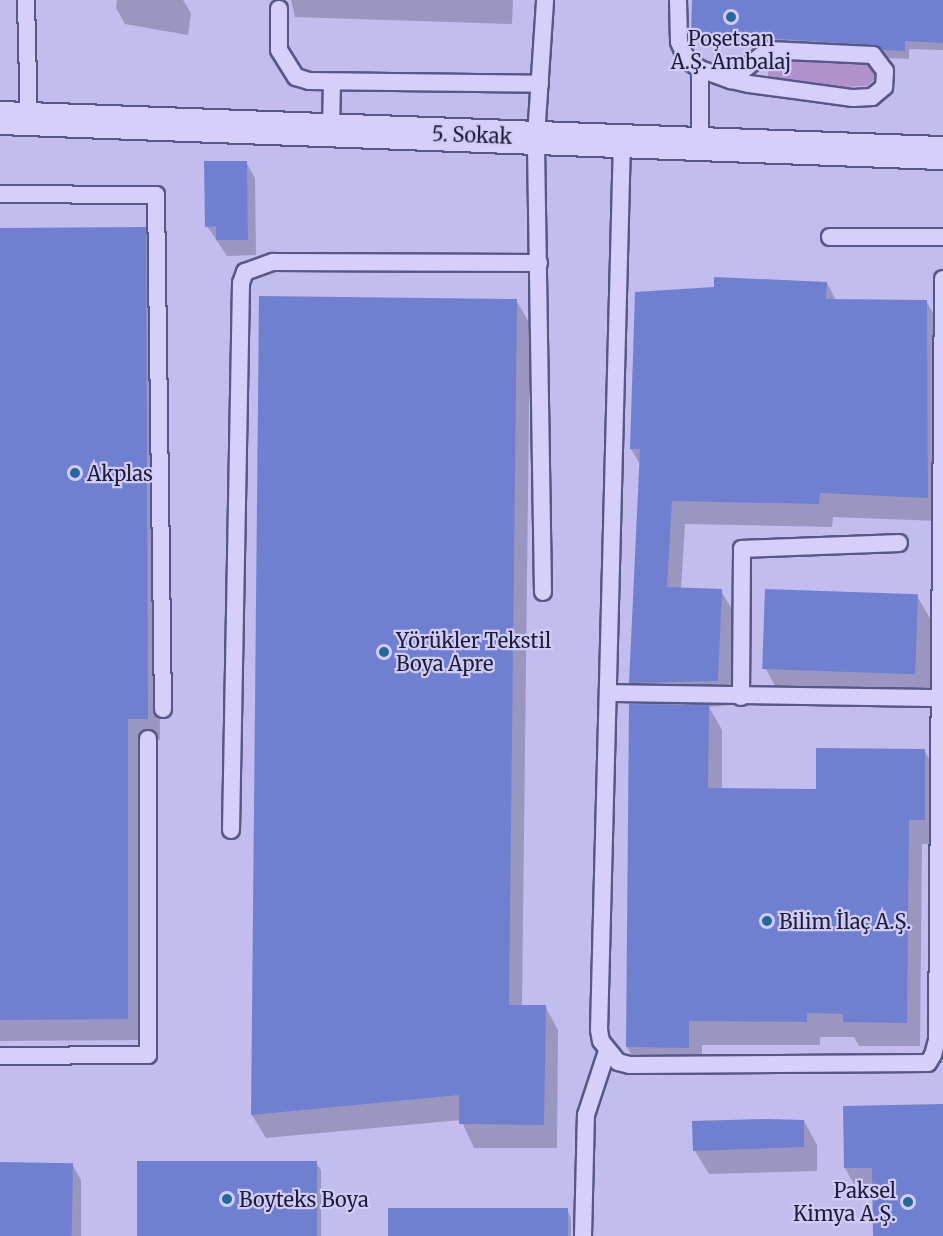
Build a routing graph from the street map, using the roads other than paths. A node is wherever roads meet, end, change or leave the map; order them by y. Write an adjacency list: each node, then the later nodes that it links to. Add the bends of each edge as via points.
1 (26, 0): 9 (lane)
2 (545, 0): 8 (lane)
3 (678, 0): 5 (lane, via 680,42 687,60)
4 (279, 9): 7 (lane, via 279,50 296,77)
5 (700, 69): 6 (lane); 13 (lane)
6 (731, 80): 6 (lane, via 768,50 873,55 885,72 884,87 872,97 852,98)
7 (332, 82): 8 (lane); 10 (lane)
8 (540, 84): 11 (lane)
9 (15, 119): 10 (street, 5. Sokak)
10 (331, 130): 11 (street, 5. Sokak)
11 (537, 137): 12 (street, 5. Sokak); 18 (lane)
12 (622, 140): 13 (street, 5. Sokak); 22 (lane)
13 (700, 143): 14 (street, 5. Sokak)
14 (943, 153)
15 (0, 194): 25 (lane, via 156,195)
16 (830, 237): 17 (lane)
17 (943, 237)
18 (538, 263): 21 (lane); 27 (lane, via 273,262 245,272 241,283)
19 (943, 279): 24 (lane)
20 (899, 543): 23 (lane, via 742,549)
21 (543, 592)
22 (608, 693): 23 (lane); 28 (lane, via 600,1030)
23 (741, 697): 24 (lane)
24 (939, 698): 28 (lane, via 937,1040 928,1063 630,1065 618,1062)
25 (163, 709)
26 (148, 739): 29 (lane, via 148,1055)
27 (231, 830)
28 (607, 1051): 30 (lane, via 586,1115)
29 (0, 1056)
30 (583, 1236)

